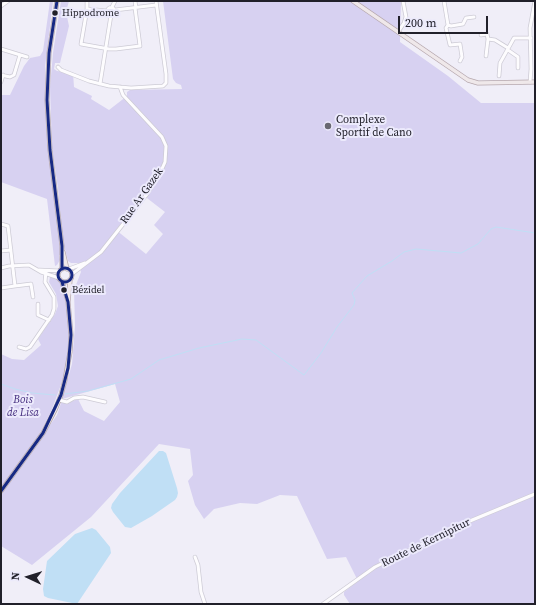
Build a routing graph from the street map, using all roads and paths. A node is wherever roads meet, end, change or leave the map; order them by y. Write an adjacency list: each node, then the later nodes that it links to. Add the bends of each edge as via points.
1 (8, 1): 11 (street)
2 (57, 1): 42 (main road, via 50,53 47,107)
3 (87, 1): 12 (street)
4 (115, 1): 14 (street)
5 (135, 1): 13 (street)
6 (353, 1): 19 (main road)
7 (403, 1): 19 (street, via 406,17)
8 (444, 1): 18 (street)
9 (535, 1): 21 (street)
10 (156, 3): 13 (street); 40 (street, via 166,74 165,85 161,88)
11 (1, 6)
12 (87, 8): 15 (street); 25 (street, via 82,44)
13 (136, 8): 14 (street); 25 (street, via 140,46)
14 (114, 9): 15 (street, via 108,8); 16 (street)
15 (107, 11): 16 (street)
16 (111, 15): 25 (street)
17 (474, 17): 18 (street, via 466,18 463,24)
18 (448, 25): 31 (street, via 446,28 450,45 460,44)
19 (398, 32): 37 (main road, via 472,82)
20 (481, 34): 22 (street, via 487,34)
21 (530, 38): 23 (street); 27 (street, via 514,38)
22 (488, 39): 27 (street, via 495,40); 29 (street)
23 (530, 44): 24 (street); 37 (street)
24 (535, 44)
25 (105, 48): 39 (street)
26 (1, 49): 28 (street)
27 (508, 49): 33 (street, via 518,57); 35 (street, via 500,63)
28 (20, 55): 30 (street); 34 (street, via 14,75)
29 (486, 56)
30 (27, 57)
31 (460, 61)
32 (58, 67): 39 (street)
33 (518, 68)
34 (2, 75): 36 (street)
35 (499, 76)
36 (1, 82)
37 (530, 82): 38 (main road)
38 (535, 82)
39 (100, 84): 40 (street)
40 (120, 87): 45 (street, Rue Ar Gazek, via 123,95 162,137 166,146 166,156 161,171 147,194 101,252)
41 (1, 224): 43 (street, via 8,226)
42 (62, 246): 48 (main road); 49 (main road)
43 (11, 250): 44 (street); 46 (street)
44 (1, 251)
45 (88, 262): 48 (street, Rue Ar Gazek); 51 (street, Rue Ar Gazek)
46 (13, 266): 47 (street); 50 (street, via 29,265); 55 (street)
47 (1, 268)
48 (68, 269): 49 (main road); 51 (main road)
49 (61, 270): 50 (street); 52 (main road)
50 (46, 272): 52 (street); 60 (street, via 45,282 54,297 54,309)
51 (72, 274): 53 (main road)
52 (59, 278): 54 (main road)
53 (70, 281): 54 (main road); 58 (main road)
54 (62, 282): 58 (main road)
55 (15, 286): 56 (street); 57 (street, via 31,284)
56 (1, 288)
57 (33, 297)
58 (68, 302): 62 (main road, via 70,352)
59 (38, 304): 60 (street, via 38,315)
60 (49, 320): 61 (street, via 30,347)
61 (19, 347)
62 (59, 400): 63 (street, via 67,402 83,397); 64 (main road, via 43,433)
63 (105, 402)
64 (1, 491)
65 (535, 494): 68 (street, Route de Kernipitur, via 465,523 374,567)
66 (195, 557): 67 (street)
67 (205, 604)
68 (323, 604)

